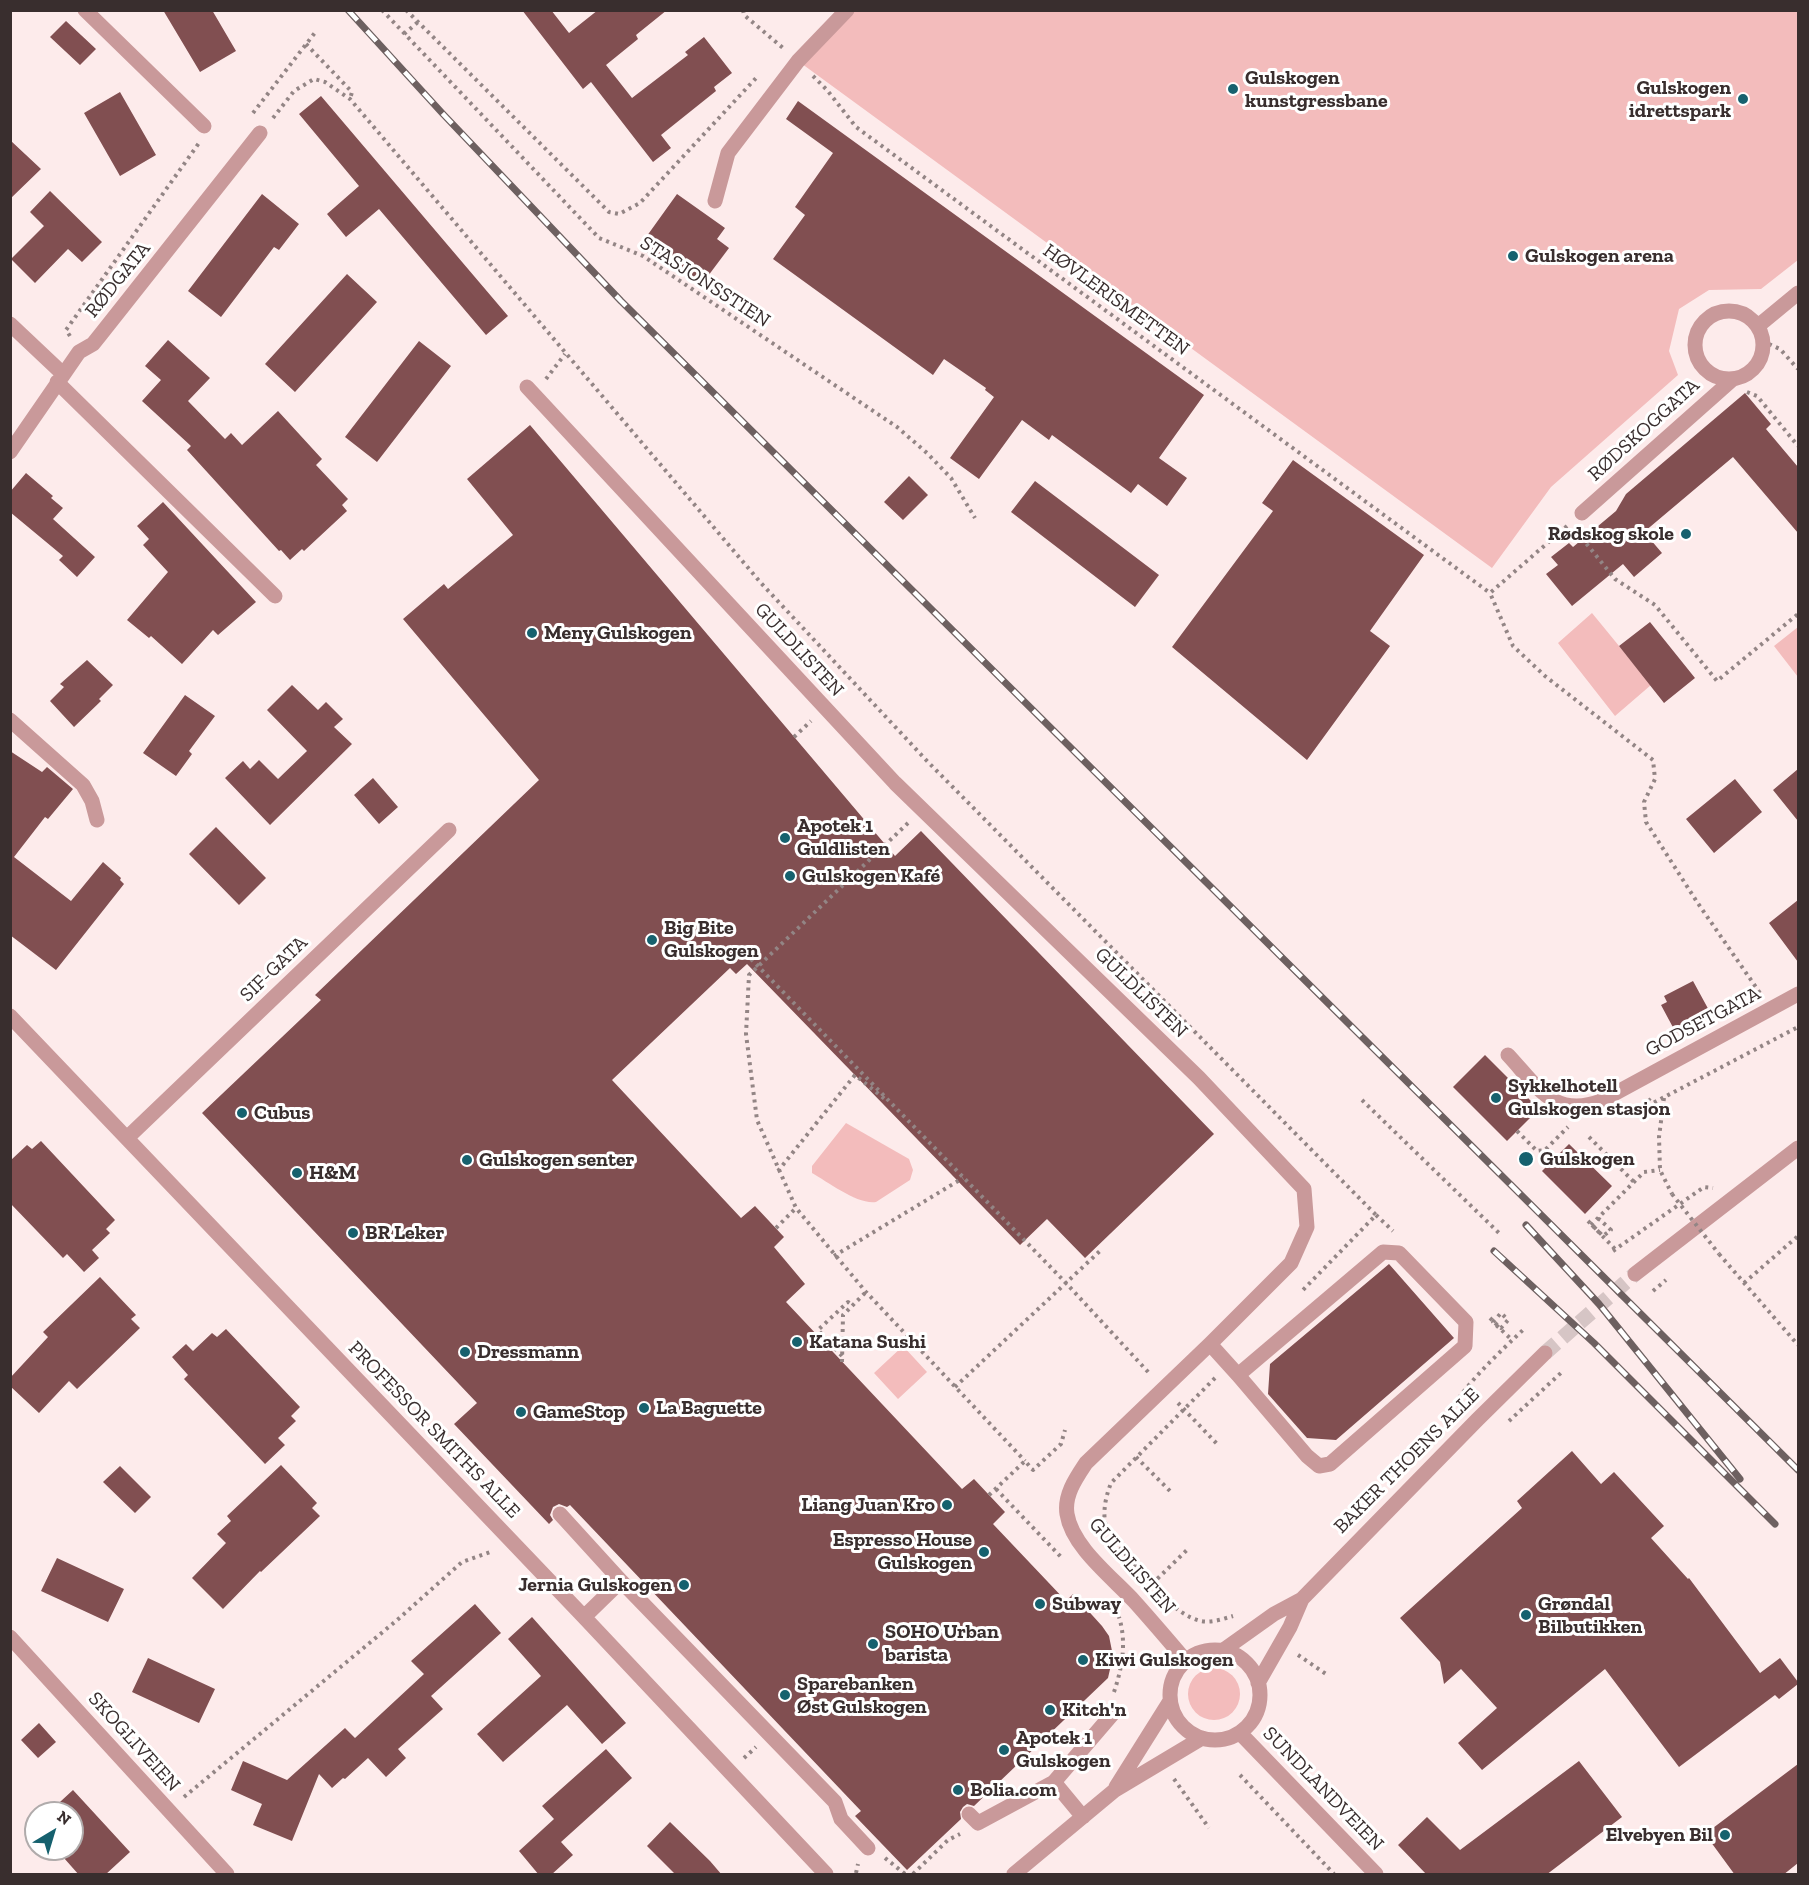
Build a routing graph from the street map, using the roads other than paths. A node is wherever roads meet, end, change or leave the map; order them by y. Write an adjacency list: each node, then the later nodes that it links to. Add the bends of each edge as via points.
1 (85, 10): 3 (street)
2 (847, 10): 5 (street, via 798,61 728,153)
3 (204, 126)
4 (260, 133): 9 (street, RØDGATA, via 93,344 79,352)
5 (715, 201)
6 (1798, 293): 8 (street)
7 (10, 324): 9 (street)
8 (1760, 334): 10 (street, via 1763,352 1759,362); 10 (street, via 1750,318 1729,311 1707,319 1700,327 1695,349 1699,360 1713,375)
9 (60, 378): 12 (street, RØDGATA); 14 (street)
10 (1730, 382): 13 (street, RØDSKOGGATA)
11 (530, 391): 24 (street, GULDLISTEN, via 879,767 1199,1078 1304,1189 1307,1227 1291,1263)
12 (10, 452)
13 (1582, 513)
14 (275, 596)
15 (10, 720): 16 (street, via 83,785)
16 (97, 820)
17 (449, 830): 21 (street, SIF-GATA)
18 (1798, 994): 20 (street, GODSETGATA, via 1590,1105 1566,1106 1554,1101)
19 (10, 1016): 21 (street, PROFESSOR SMITHS ALLE)
20 (1508, 1055)
21 (127, 1138): 30 (street, PROFESSOR SMITHS ALLE)
22 (1798, 1148): 23 (street)
23 (1635, 1274)
24 (1210, 1344): 26 (street); 33 (street, GULDLISTEN, via 1086,1463 1067,1498 1072,1530 1084,1548)
25 (1545, 1353): 29 (street, BAKER THOENS ALLE)
26 (1238, 1375): 26 (street, via 1383,1252 1399,1252 1466,1322 1466,1346 1330,1464 1319,1466 1307,1456)
27 (560, 1514): 28 (street)
28 (621, 1581): 30 (street); 43 (street, via 835,1802 841,1819)
29 (1302, 1599): 32 (street, BAKER THOENS ALLE); 34 (street, BAKER THOENS ALLE)
30 (584, 1617): 45 (street, PROFESSOR SMITHS ALLE)
31 (10, 1637): 44 (street, SKOGLIVEIEN)
32 (1222, 1651): 33 (street, via 1196,1654); 34 (street, via 1245,1662)
33 (1186, 1661): 35 (street, via 1176,1672)
34 (1258, 1683): 37 (street, via 1258,1706)
35 (1170, 1701): 38 (street, via 1181,1724); 40 (street)
36 (1115, 1711): 39 (street)
37 (1240, 1733): 38 (street, via 1227,1739); 47 (street, SUNDLANDVEIEN)
38 (1202, 1738): 40 (street)
39 (1054, 1782): 41 (street); 42 (street)
40 (1115, 1790): 41 (street)
41 (1083, 1817): 46 (street)
42 (974, 1819)
43 (868, 1848)
44 (227, 1875)
45 (826, 1875)
46 (1014, 1875)
47 (1376, 1875)

